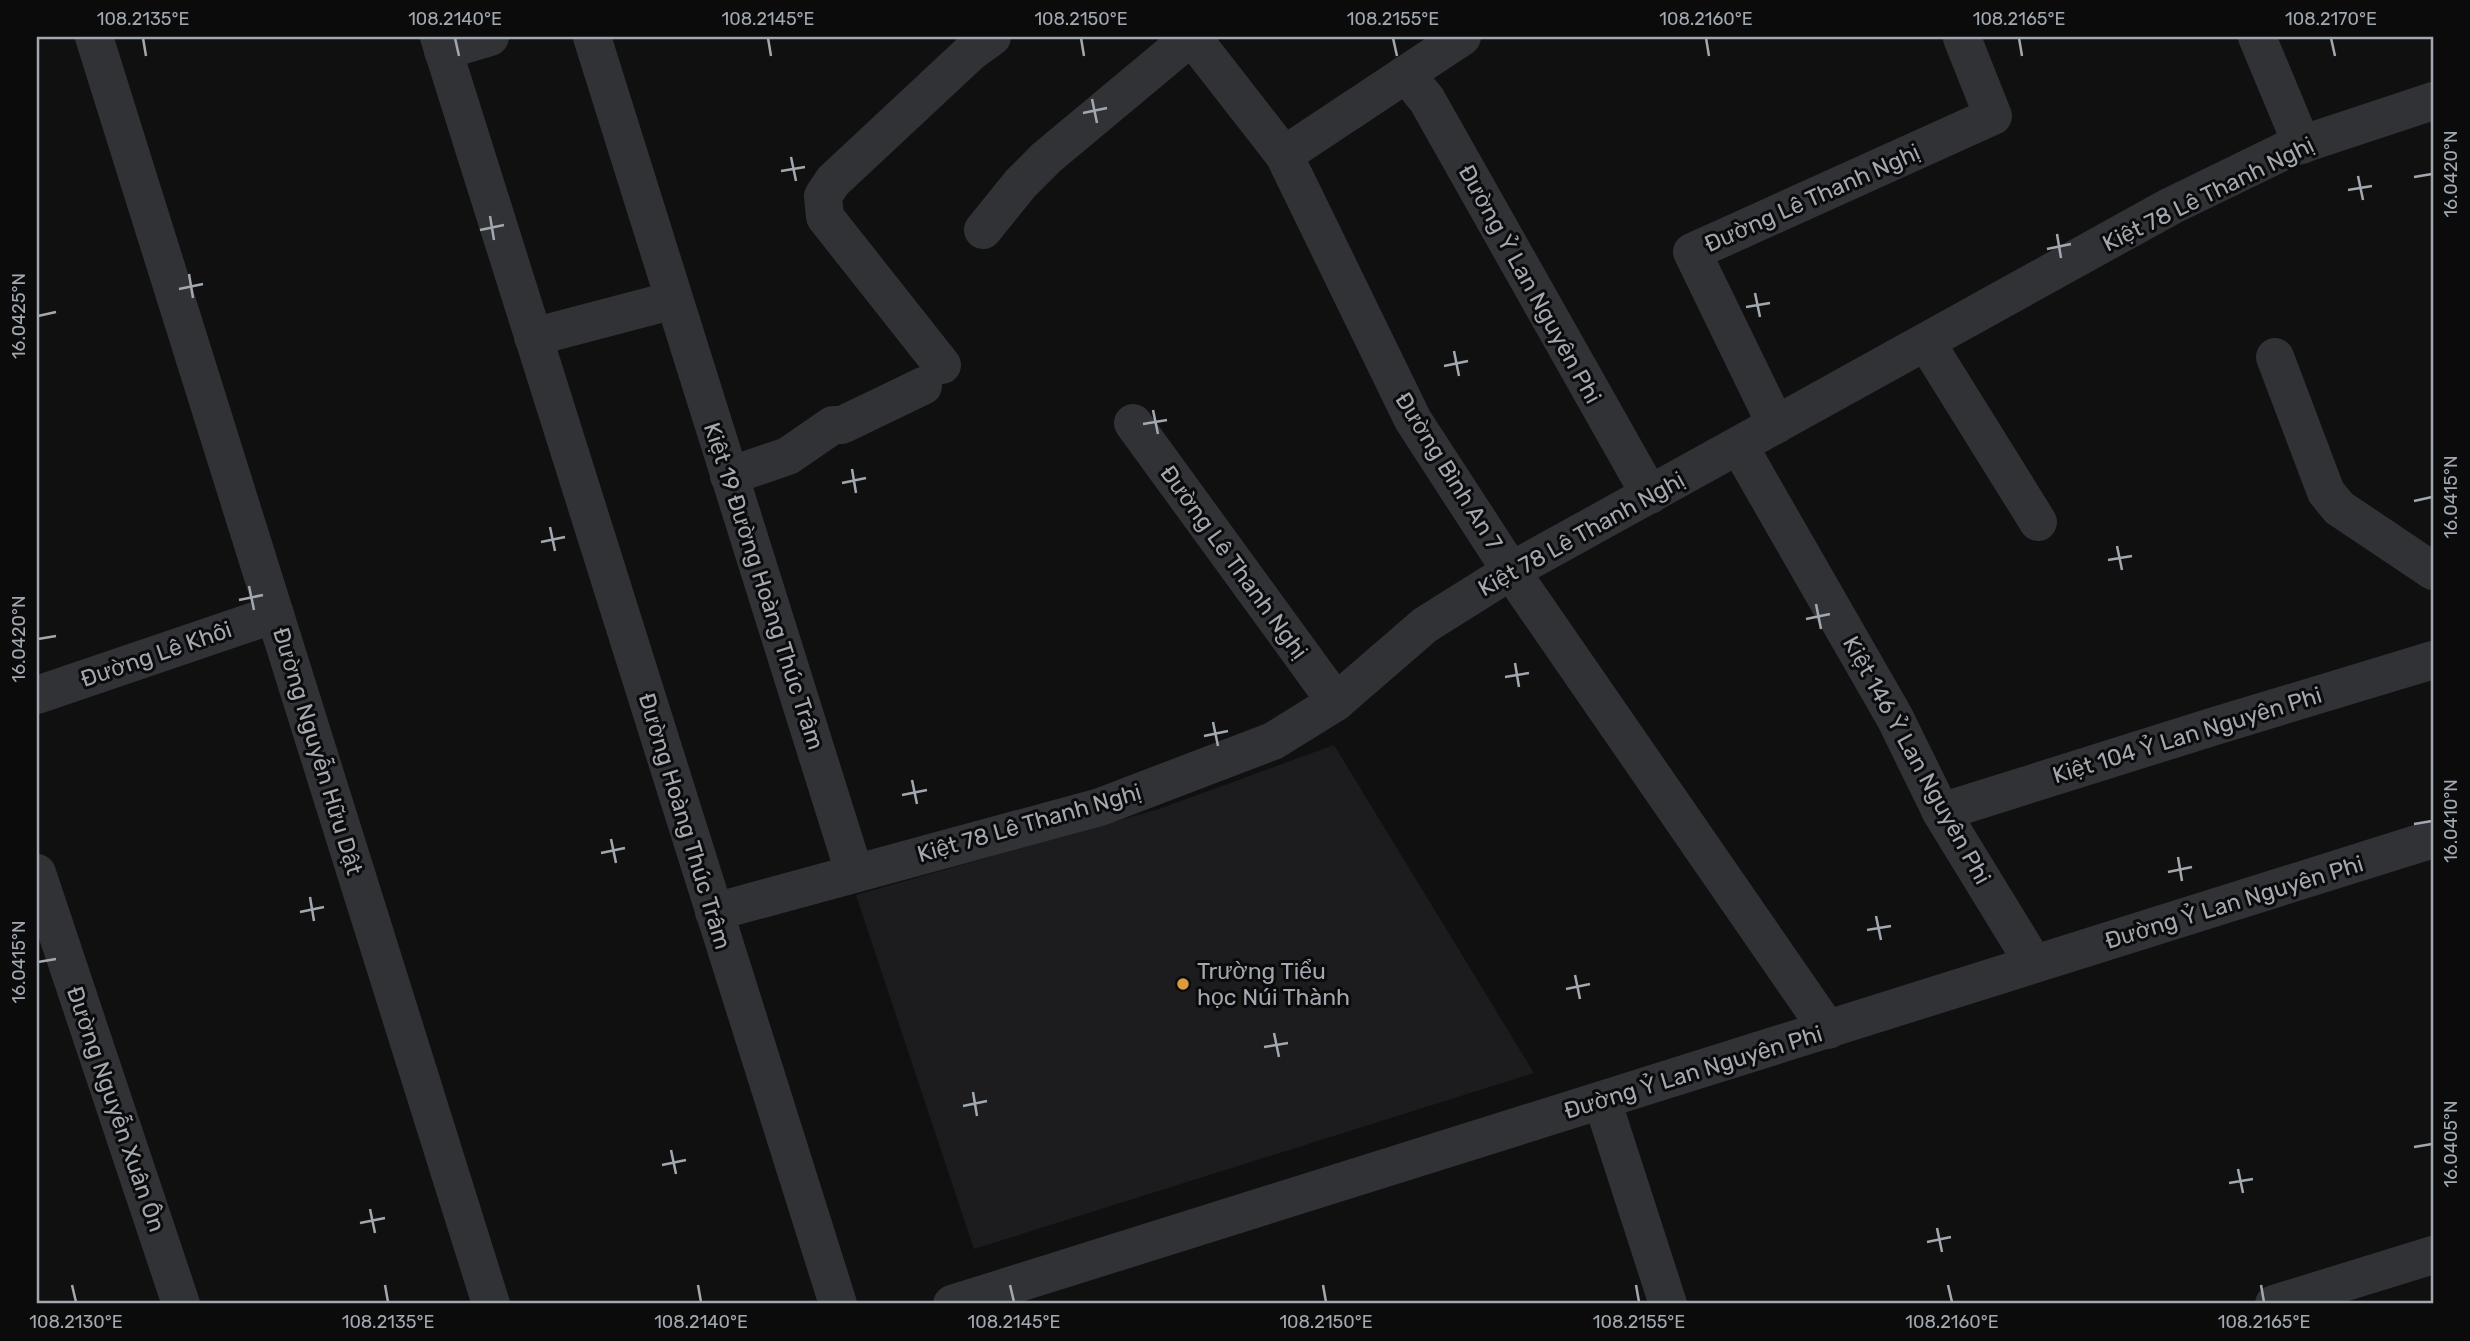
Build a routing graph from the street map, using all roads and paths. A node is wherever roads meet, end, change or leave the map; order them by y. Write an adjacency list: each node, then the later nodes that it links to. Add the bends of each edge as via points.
1 (94, 37): 26 (street, Đường Nguyễn Hữu Dật)
2 (490, 37): 8 (street)
3 (592, 37): 14 (street)
4 (992, 37): 21 (street, via 833,181 823,196 824,217 933,375 842,425 833,425 788,456)
5 (1191, 37): 12 (street, Đường Bình An 7); 13 (street, via 1046,158)
6 (2256, 37): 11 (street)
7 (1962, 38): 19 (street, Đường Lê Thanh Nghị, via 1993,116 1692,252)
8 (441, 44): 15 (street, Đường Hoàng Thúc Trâm)
9 (1433, 50): 12 (street); 22 (street, Đường Ỷ Lan Nguyên Phi, via 1427,100)
10 (2433, 101): 11 (street, Kiệt 78 Lê Thanh Nghị)
11 (2302, 145): 16 (street, Kiệt 78 Lê Thanh Nghị, via 2171,206)
12 (1284, 155): 24 (street, Đường Bình An 7, via 1413,420)
13 (984, 230)
14 (674, 300): 15 (street); 21 (street, Kiệt 19 Đường Hoàng Thúc Trâm)
15 (533, 337): 34 (street, Đường Hoàng Thúc Trâm)
16 (1926, 342): 19 (street, Kiệt 78 Lê Thanh Nghị); 23 (street)
17 (2275, 357): 25 (street, via 2326,492 2339,508)
18 (1133, 423): 29 (street, Đường Lê Thanh Nghị)
19 (1776, 425): 20 (street, Kiệt 78 Lê Thanh Nghị)
20 (1739, 446): 22 (street, Kiệt 78 Lê Thanh Nghị); 30 (street, Kiệt 146 Ỷ Lan Nguyên Phi, via 1895,718)
21 (729, 476): 32 (street, Kiệt 19 Đường Hoàng Thúc Trâm)
22 (1650, 495): 24 (street, Kiệt 78 Lê Thanh Nghị)
23 (2038, 522)
24 (1511, 571): 29 (street, Kiệt 78 Lê Thanh Nghị, via 1425,625); 36 (street, Đường Bình An 7)
25 (2433, 571)
26 (275, 614): 28 (street, Đường Lê Khôi); 40 (street, Đường Nguyễn Hữu Dật)
27 (2433, 660): 30 (street, Kiệt 104 Ỷ Lan Nguyên Phi)
28 (37, 695)
29 (1336, 702): 32 (street, Kiệt 78 Lê Thanh Nghị, via 1273,740 1100,807)
30 (1941, 812): 35 (street, Kiệt 146 Ỷ Lan Nguyên Phi)
31 (2433, 839): 35 (street, Đường Ỷ Lan Nguyên Phi)
32 (854, 872): 34 (street, Kiệt 78 Lê Thanh Nghị)
33 (37, 873): 39 (street, Đường Nguyễn Xuân Ôn)
34 (714, 912): 41 (street, Đường Hoàng Thúc Trâm)
35 (2034, 964): 36 (street, Đường Ỷ Lan Nguyên Phi)
36 (1828, 1030): 37 (street, Đường Ỷ Lan Nguyên Phi)
37 (1602, 1100): 42 (street, Đường Ỷ Lan Nguyên Phi); 43 (street)
38 (2433, 1255): 44 (street)
39 (181, 1304)
40 (491, 1304)
41 (838, 1304)
42 (952, 1304)
43 (1668, 1304)
44 (2274, 1304)

